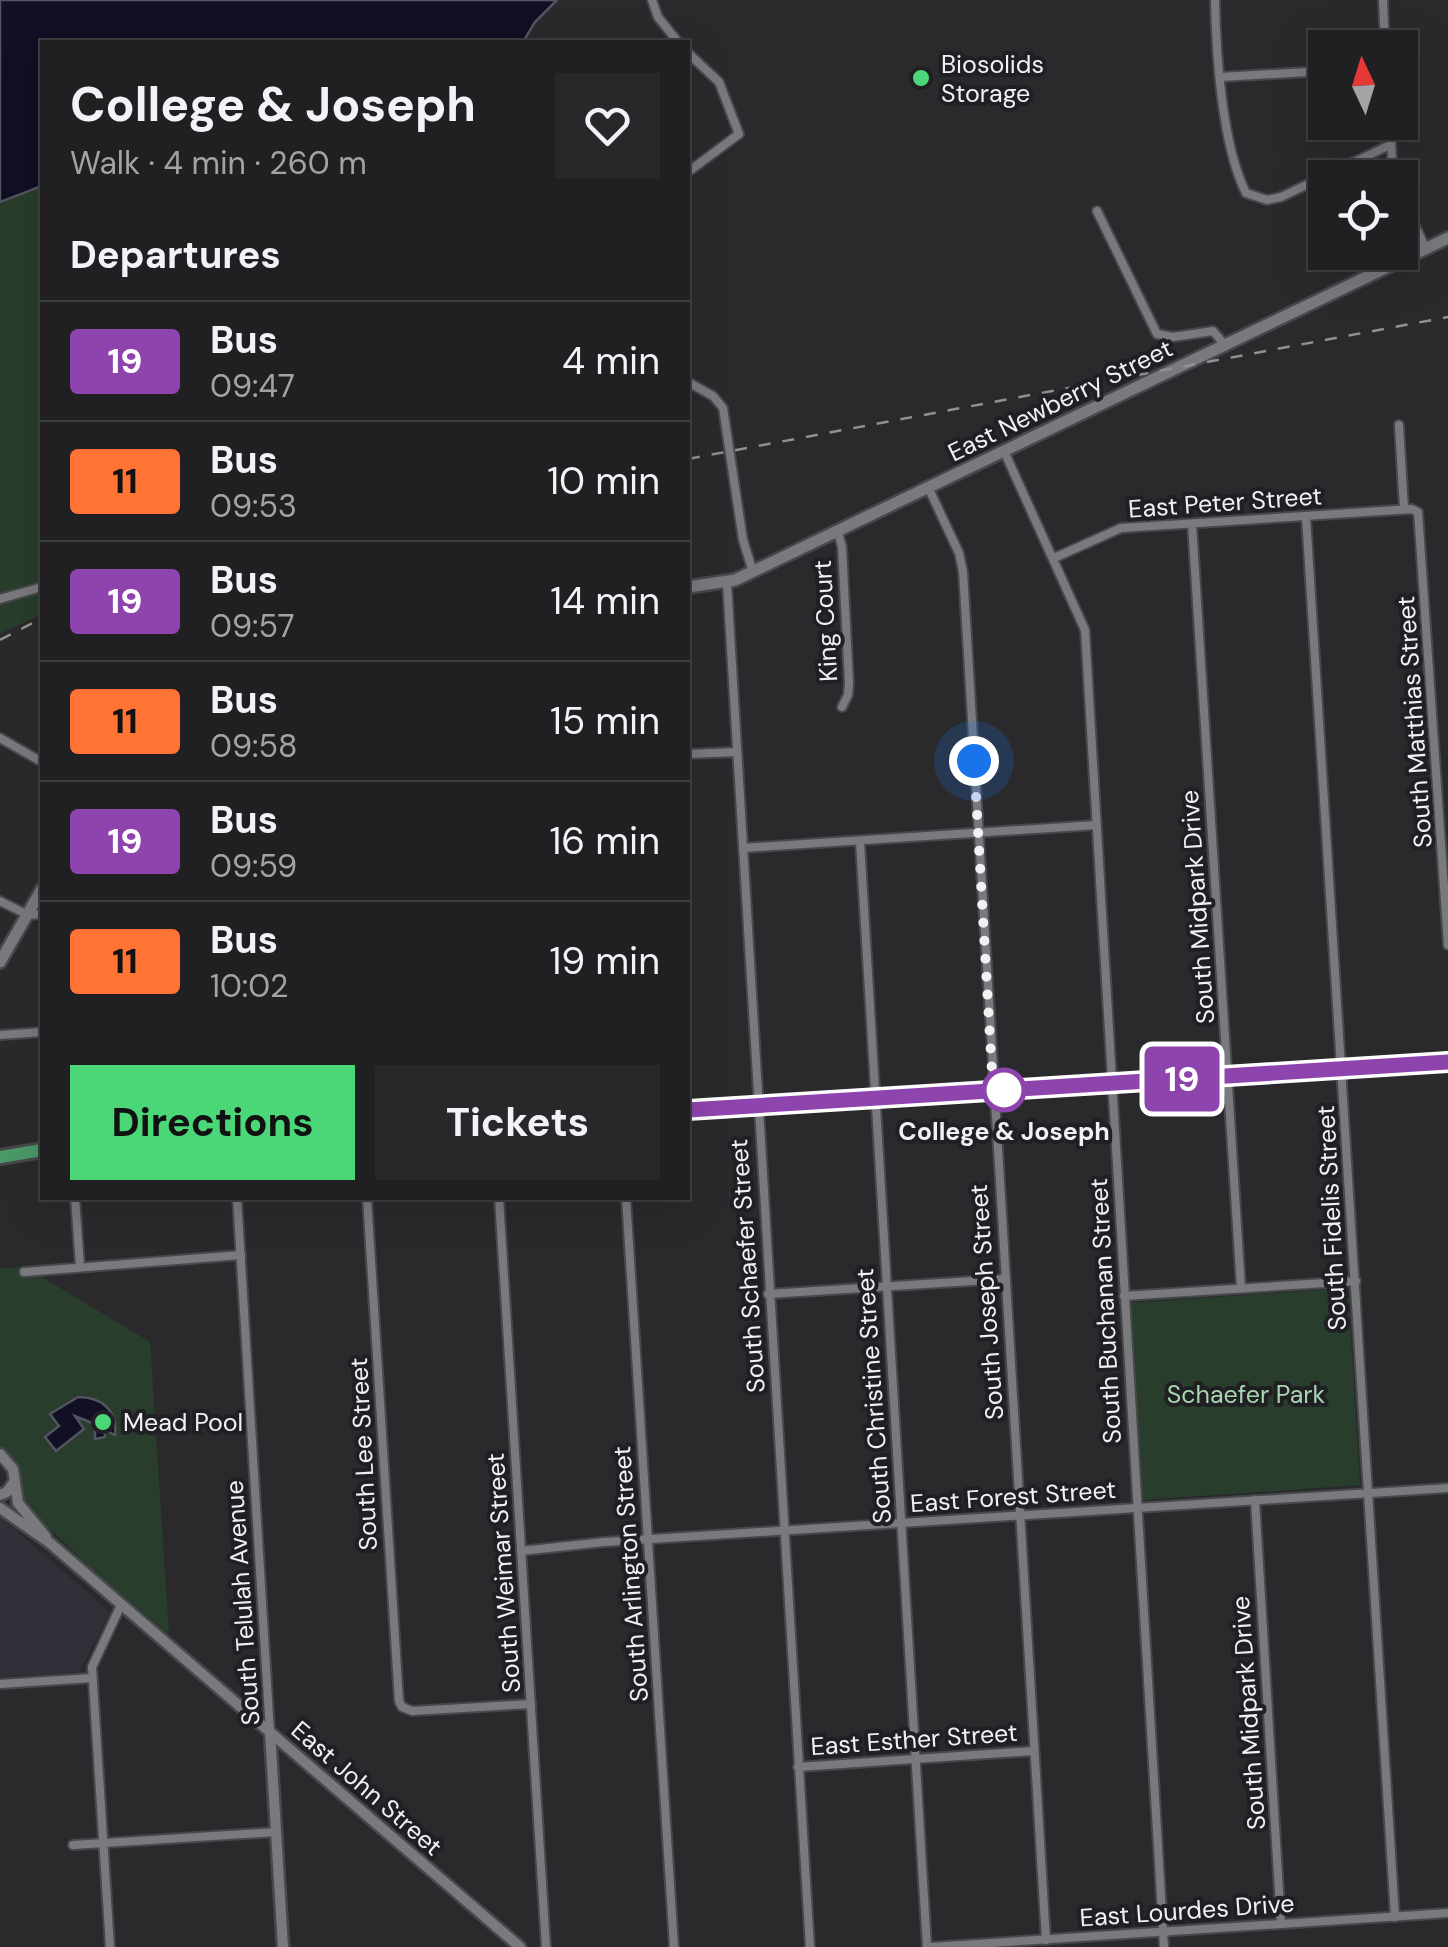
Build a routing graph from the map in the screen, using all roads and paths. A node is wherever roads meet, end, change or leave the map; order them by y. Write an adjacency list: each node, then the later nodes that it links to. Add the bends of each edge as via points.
1 (652, 0): 5 (street)
2 (1216, 0): 8 (street)
3 (1382, 0): 4 (street)
4 (1384, 30)
5 (676, 40)
6 (690, 55): 13 (street, via 719,82 739,134)
7 (1308, 71): 8 (street)
8 (1221, 77): 10 (street, via 1241,182 1254,198 1281,197)
9 (1390, 140): 10 (street)
10 (1390, 145): 12 (street)
11 (690, 160): 13 (street)
12 (1392, 160)
13 (698, 163): 14 (street)
14 (690, 170)
15 (1097, 211): 19 (street, via 1156,334 1213,331)
16 (1418, 231): 18 (street)
17 (1448, 238): 18 (main road, East Newberry Street)
18 (1426, 248): 19 (main road, East Newberry Street)
19 (1224, 345): 22 (main road, East Newberry Street)
20 (690, 383): 29 (street, via 723,408)
21 (1399, 426): 24 (street)
22 (1004, 452): 23 (main road, East Newberry Street); 28 (street, South Buchanan Street)
23 (929, 489): 27 (main road, East Newberry Street); 40 (street, South Joseph Street, via 962,561)
24 (1404, 509): 25 (street, East Peter Street); 47 (street, South Matthias Street, via 1418,512)
25 (1306, 516): 26 (street, East Peter Street); 52 (street, South Fidelis Street)
26 (1192, 524): 28 (street, East Peter Street, via 1121,528); 53 (street, South Midpark Drive)
27 (838, 532): 29 (main road, East Newberry Street); 34 (street, King Court, via 849,683)
28 (1054, 558): 39 (street, South Buchanan Street, via 1085,630)
29 (753, 572): 30 (main road, East Newberry Street)
30 (727, 583): 32 (main road, East Newberry Street); 36 (street, South Schaefer Street)
31 (40, 587): 33 (street)
32 (690, 587)
33 (0, 599)
34 (842, 707)
35 (0, 738): 38 (street)
36 (738, 752): 37 (street); 42 (street, South Schaefer Street)
37 (690, 754)
38 (40, 761)
39 (1096, 825): 40 (street); 54 (street, South Buchanan Street)
40 (979, 833): 41 (street); 55 (street, South Joseph Street)
41 (860, 842): 42 (street); 56 (street, South Christine Street)
42 (743, 848): 57 (street, South Schaefer Street)
43 (40, 893): 46 (main road)
44 (0, 901): 46 (street)
45 (40, 914): 46 (street)
46 (28, 916): 48 (main road)
47 (1448, 945)
48 (0, 962)
49 (40, 1032): 50 (street)
50 (0, 1035)
51 (1448, 1062): 52 (main road)
52 (1342, 1068): 53 (main road); 70 (street, South Fidelis Street)
53 (1228, 1076): 54 (main road); 72 (street, South Midpark Drive)
54 (1110, 1084): 55 (main road); 74 (street, South Buchanan Street)
55 (993, 1090): 56 (main road); 69 (street, South Joseph Street)
56 (876, 1099): 57 (main road); 71 (street, South Christine Street)
57 (758, 1106): 58 (main road); 73 (street, South Schaefer Street)
58 (690, 1110)
59 (40, 1150): 60 (main road)
60 (1, 1157)
61 (76, 1200): 67 (street)
62 (237, 1200): 66 (street, South Telulah Avenue)
63 (367, 1200): 92 (street, South Lee Street, via 397,1695 412,1711)
64 (499, 1200): 88 (street, South Weimar Street)
65 (626, 1200): 86 (street, South Arlington Street)
66 (242, 1256): 67 (street); 93 (street, South Telulah Avenue)
67 (80, 1266): 68 (street)
68 (24, 1272)
69 (1004, 1278): 71 (street); 83 (street, South Joseph Street)
70 (1356, 1281): 72 (street); 78 (street, South Fidelis Street)
71 (887, 1287): 73 (street); 84 (street, South Christine Street)
72 (1241, 1288): 74 (street)
73 (768, 1294): 85 (street, South Schaefer Street)
74 (1124, 1296): 82 (street, South Buchanan Street)
75 (2, 1457): 76 (street, East John Street, via 14,1469)
76 (14, 1481): 79 (street); 87 (street, East John Street, via 19,1505)
77 (1448, 1488): 78 (street, East Forest Street)
78 (1367, 1493): 80 (street, East Forest Street); 101 (street, South Fidelis Street)
79 (0, 1495)
80 (1255, 1500): 82 (street, East Forest Street); 102 (street, South Midpark Drive)
81 (0, 1508): 87 (street, East John Street)
82 (1136, 1508): 83 (street, East Forest Street); 103 (street, South Buchanan Street)
83 (1019, 1516): 84 (street, East Forest Street); 94 (street, South Joseph Street)
84 (902, 1523): 85 (street, East Forest Street); 95 (street, South Christine Street)
85 (784, 1531): 86 (street, East Forest Street); 96 (street, South Schaefer Street)
86 (648, 1539): 88 (street, East Forest Street); 109 (street, South Arlington Street)
87 (50, 1543): 89 (street, East John Street)
88 (521, 1551): 92 (street, South Weimar Street)
89 (121, 1605): 90 (street); 93 (street, East John Street)
90 (92, 1678): 91 (street); 98 (street)
91 (0, 1684)
92 (531, 1704): 108 (street, South Weimar Street)
93 (270, 1732): 97 (street, South Telulah Avenue); 107 (street, East John Street)
94 (1033, 1750): 95 (street, East Esther Street); 104 (street, South Joseph Street)
95 (916, 1758): 96 (street, East Esther Street); 111 (street, South Christine Street)
96 (798, 1766): 110 (street, South Schaefer Street)
97 (276, 1832): 98 (street); 106 (street, South Telulah Avenue)
98 (103, 1843): 99 (street); 105 (street)
99 (72, 1845)
100 (1448, 1913): 101 (street, East Lourdes Drive)
101 (1395, 1916): 102 (street, East Lourdes Drive)
102 (1280, 1924): 103 (street, East Lourdes Drive)
103 (1163, 1932): 104 (street, East Lourdes Drive); 112 (street, South Buchanan Street)
104 (1046, 1940): 111 (street, East Lourdes Drive)
105 (110, 1947)
106 (283, 1947)
107 (520, 1947)
108 (546, 1947)
109 (674, 1947)
110 (810, 1947)
111 (928, 1947)
112 (1164, 1947)

